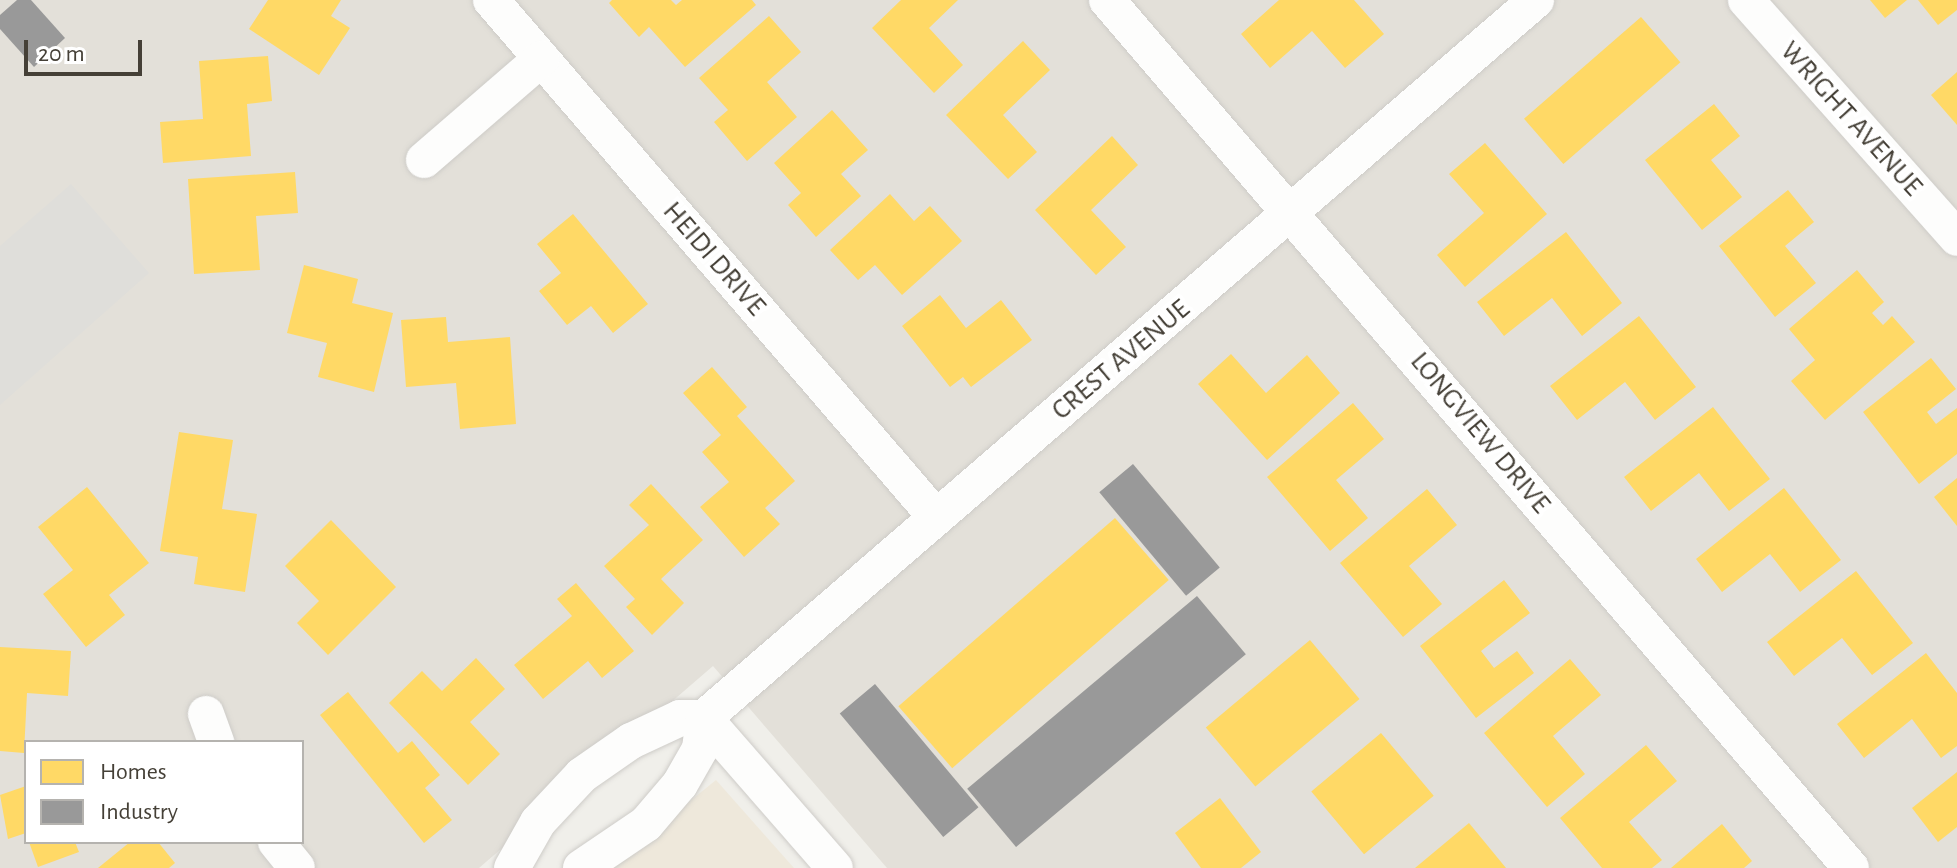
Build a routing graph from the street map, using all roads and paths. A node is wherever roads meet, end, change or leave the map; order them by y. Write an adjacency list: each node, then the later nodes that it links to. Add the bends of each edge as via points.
1 (491, 0): 5 (street, HEIDI DRIVE)
2 (1107, 0): 7 (street, LONGVIEW DRIVE)
3 (1536, 0): 7 (street, CREST AVENUE)
4 (1746, 0): 8 (street, WRIGHT AVENUE)
5 (541, 59): 6 (street); 9 (street, HEIDI DRIVE)
6 (424, 160)
7 (1289, 213): 9 (street, CREST AVENUE); 16 (street, LONGVIEW DRIVE)
8 (1957, 238)
9 (936, 517): 10 (street, CREST AVENUE)
10 (704, 718): 13 (street, via 680,718 608,755 538,822); 14 (street, via 700,749 680,784 646,824); 15 (street)
11 (278, 844): 12 (street)
12 (297, 868)
13 (512, 868)
14 (581, 868)
15 (835, 868)
16 (1851, 868)

